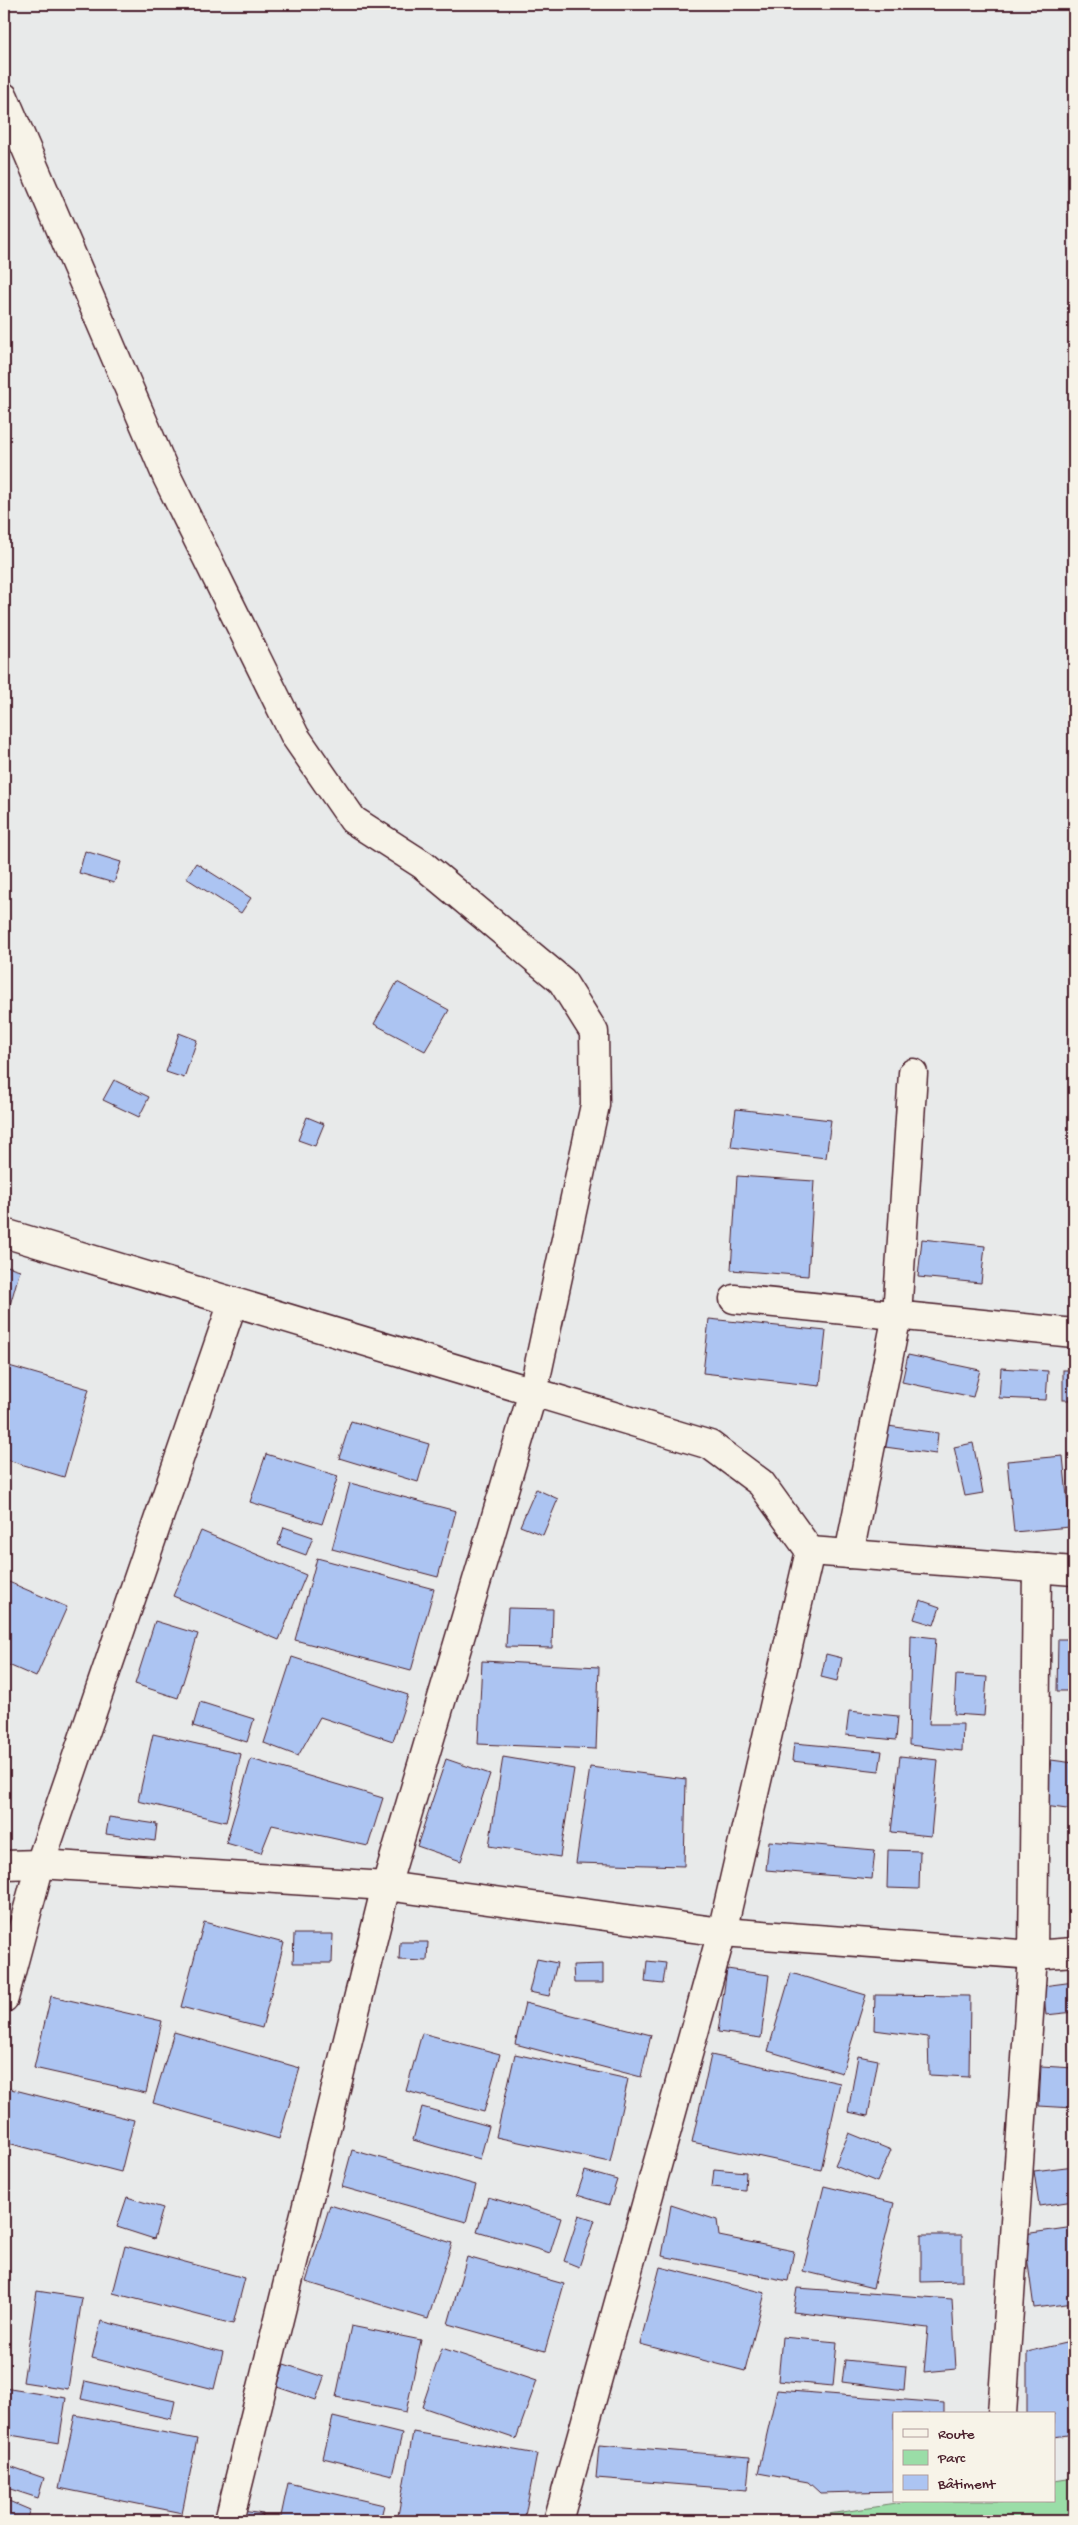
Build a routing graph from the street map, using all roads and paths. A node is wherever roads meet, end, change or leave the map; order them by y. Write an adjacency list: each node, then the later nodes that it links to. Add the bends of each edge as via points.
1 (4, 97): 8 (street, via 167,477 295,736 353,820 423,865 562,981 594,1032 595,1105)
2 (913, 1073): 6 (street)
3 (4, 1233): 5 (street)
4 (734, 1299): 6 (street)
5 (233, 1302): 8 (street); 13 (street)
6 (897, 1315): 7 (street); 10 (street)
7 (1074, 1333)
8 (533, 1392): 9 (street, via 710,1445 761,1483); 15 (street)
9 (810, 1551): 10 (street); 16 (street)
10 (849, 1554): 11 (street)
11 (1037, 1568): 12 (street); 18 (street)
12 (1074, 1571)
13 (40, 1864): 14 (street); 15 (street); 19 (street)
14 (4, 1865)
15 (386, 1886): 16 (street); 21 (street)
16 (722, 1932): 18 (street); 22 (street)
17 (1074, 1952): 18 (street)
18 (1033, 1955): 20 (street)
19 (4, 1998)
20 (1002, 2412)
21 (229, 2521)
22 (558, 2521)

